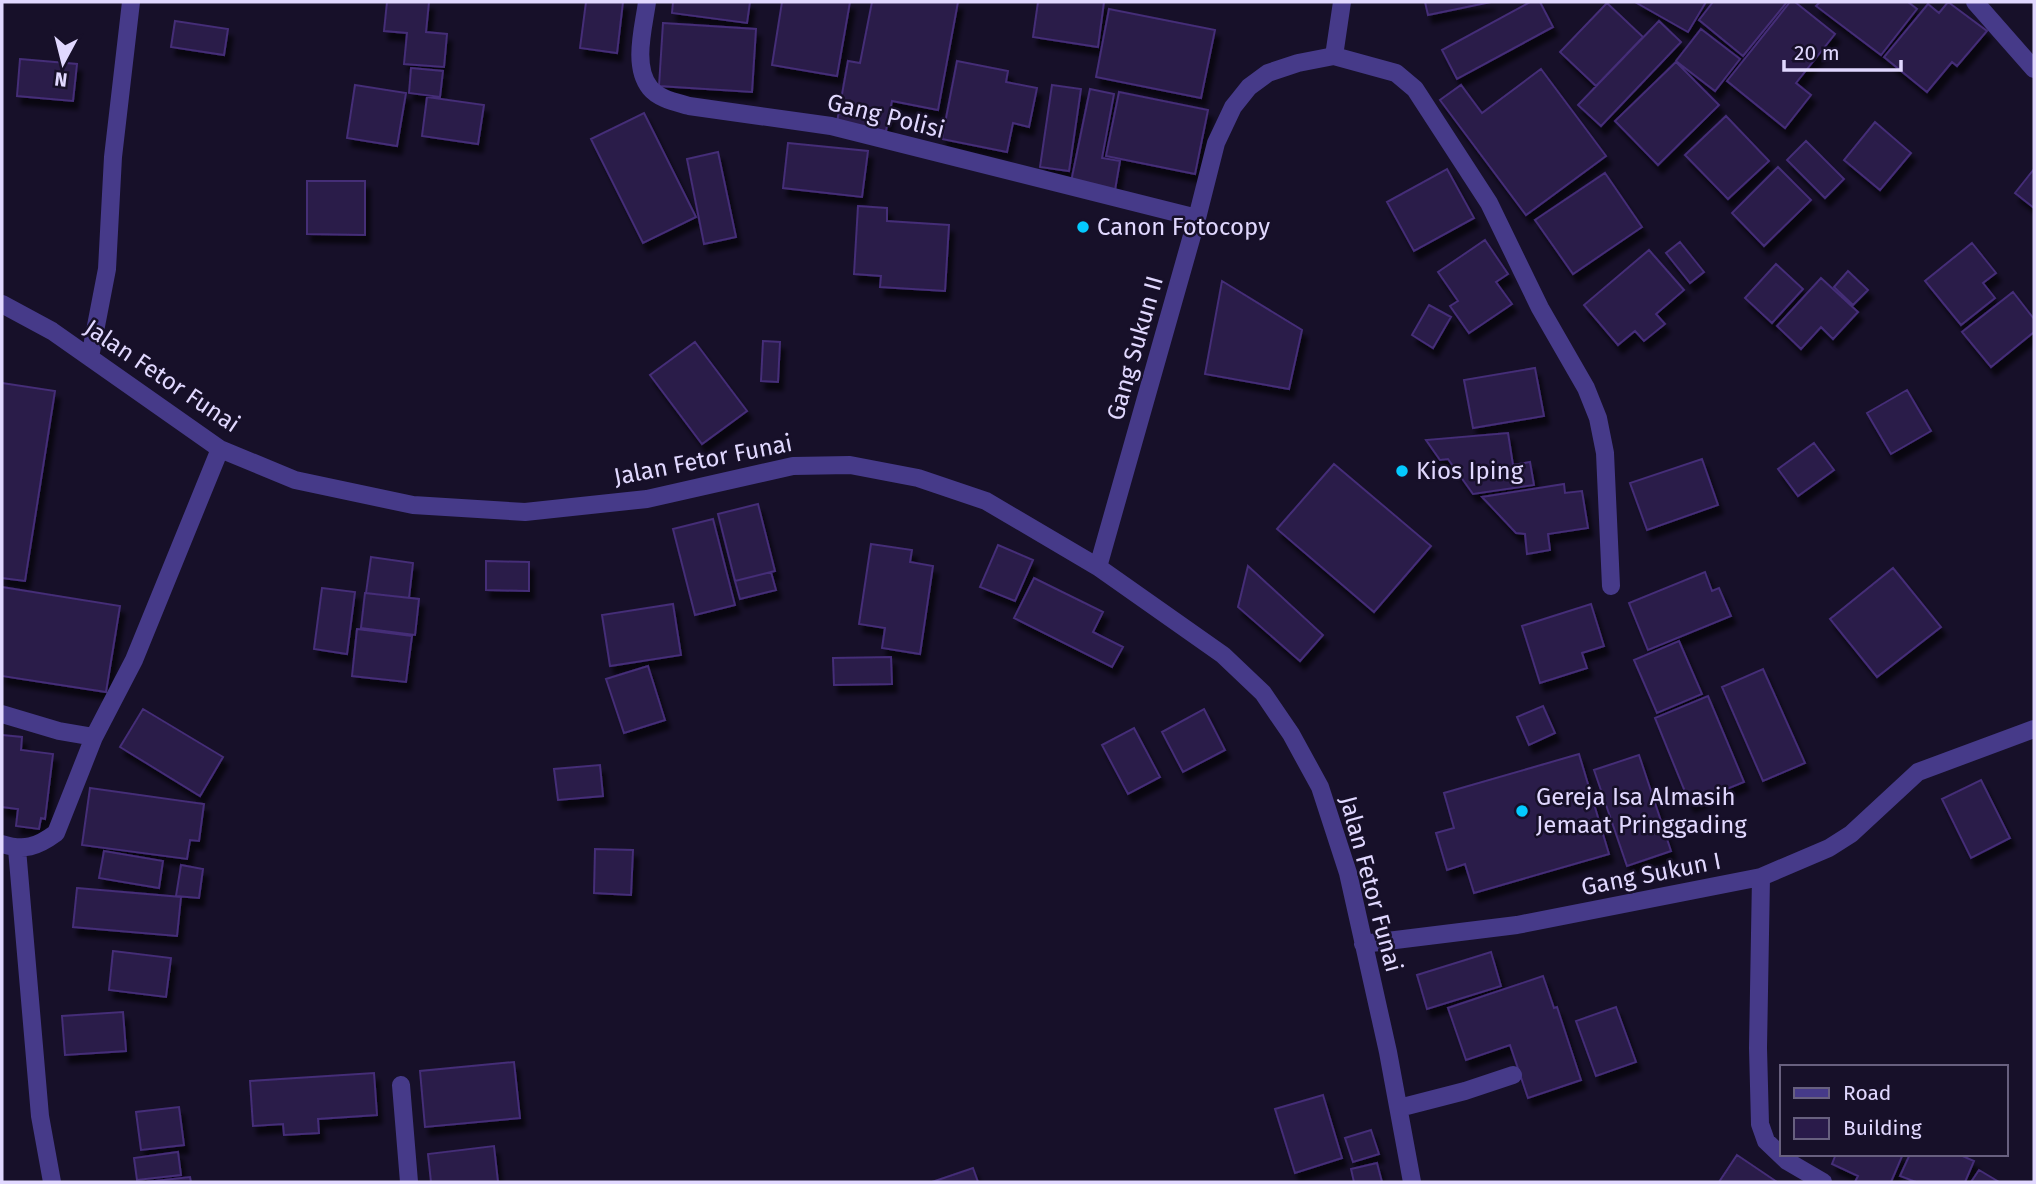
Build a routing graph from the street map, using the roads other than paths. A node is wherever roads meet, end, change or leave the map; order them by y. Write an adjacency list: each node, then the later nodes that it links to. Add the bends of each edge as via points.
1 (131, 2): 9 (street, via 113,157 107,269)
2 (647, 2): 7 (street, Gang Polisi, via 642,72 650,88 668,100 831,126)
3 (1342, 2): 5 (street)
4 (1975, 2): 6 (street)
5 (1334, 56): 7 (street, Gang Sukun II, via 1268,73 1249,87 1233,107 1216,143); 12 (street, via 1396,73 1415,89 1489,203 1598,418 1605,453)
6 (2034, 69)
7 (1197, 218): 11 (street, Gang Sukun II)
8 (2, 304): 9 (street, Jalan Fetor Funai)
9 (90, 357): 10 (street, Jalan Fetor Funai)
10 (220, 449): 11 (street, Jalan Fetor Funai, via 295,481 413,505 525,512 648,499 793,466 850,465 918,478 986,502); 15 (street, via 134,660)
11 (1098, 567): 18 (street, Jalan Fetor Funai, via 1223,655 1263,693 1320,787 1348,873)
12 (1611, 586)
13 (2, 714): 15 (street)
14 (2034, 729): 17 (street, Gang Sukun I, via 1918,772 1851,834)
15 (94, 737): 16 (street, via 56,833 28,847)
16 (9, 847): 24 (street)
17 (1761, 877): 18 (street, Gang Sukun I, via 1517,925); 22 (street, via 1760,1124 1766,1142)
18 (1363, 944): 21 (street, Jalan Fetor Funai)
19 (1513, 1075): 21 (street)
20 (401, 1085): 25 (street)
21 (1399, 1108): 26 (street, Jalan Fetor Funai)
22 (1780, 1154)
23 (1782, 1156): 27 (street)
24 (51, 1182)
25 (410, 1182)
26 (1412, 1182)
27 (1823, 1182)

